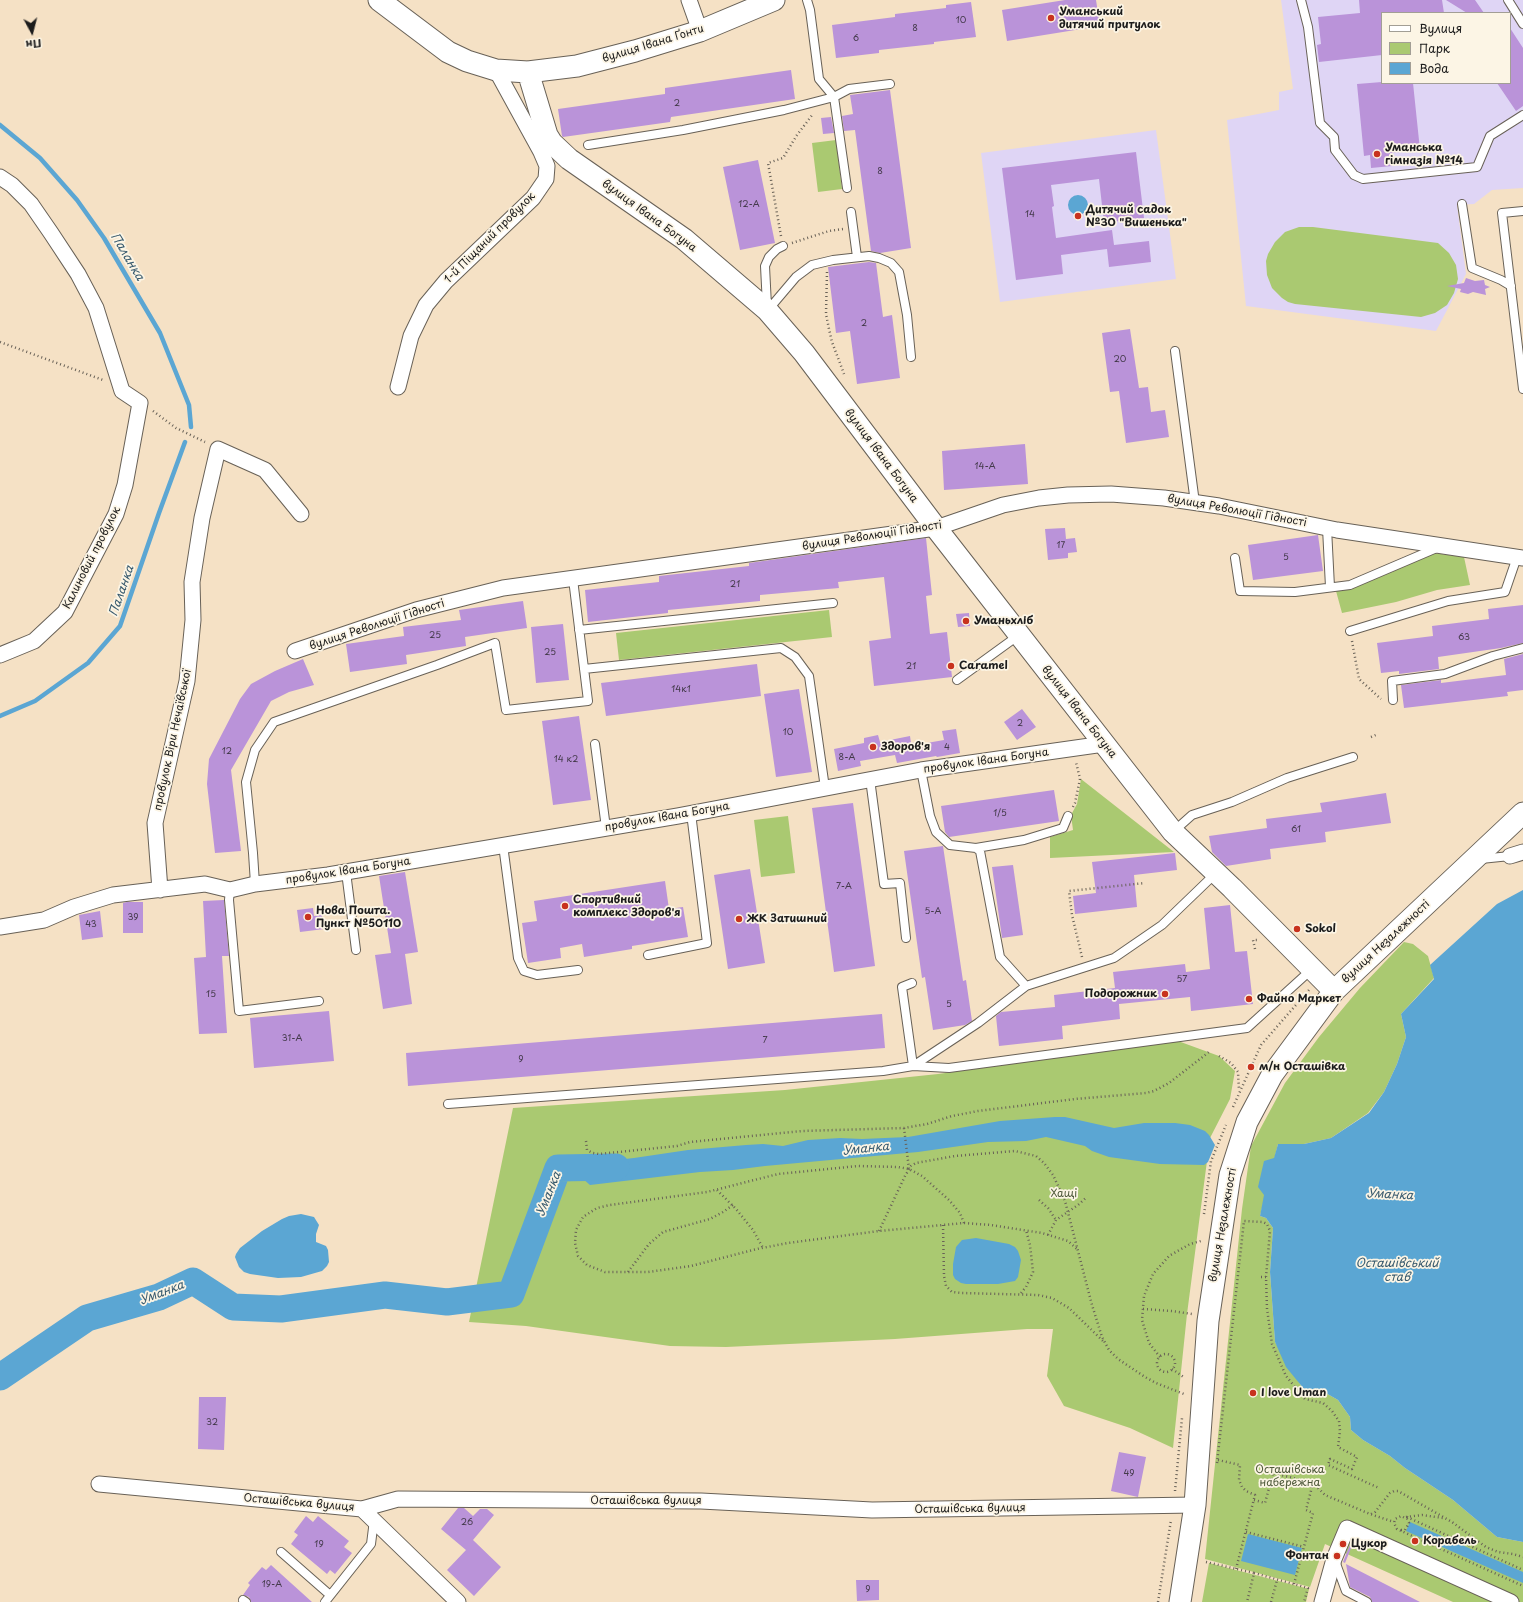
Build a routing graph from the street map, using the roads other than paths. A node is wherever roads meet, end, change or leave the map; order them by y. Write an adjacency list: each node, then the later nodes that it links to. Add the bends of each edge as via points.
1 (379, 0): 9 (main road, via 448,52)
2 (689, 0): 8 (street)
3 (774, 0): 8 (main road, вулиця Івана Ґонти)
4 (807, 0): 12 (lane, via 819,79)
5 (1301, 0): 13 (lane, via 1308,27 1320,123 1334,137 1335,150 1354,175 1364,179 1477,167 1490,136)
6 (1508, 0): 7 (lane)
7 (1523, 24)
8 (700, 31): 10 (main road, вулиця Івана Ґонти, via 577,66)
9 (496, 70): 10 (main road); 28 (street, 1-й Піщаний провулок, via 541,152 547,166 546,179 533,198 446,281 426,305 411,336)
10 (528, 72): 25 (main road, вулиця Івана Богуна, via 547,135 559,150 684,239)
11 (890, 84): 12 (lane, via 849,89)
12 (834, 97): 14 (lane, via 784,110 683,130); 16 (lane)
13 (1523, 115)
14 (588, 145)
15 (0, 177): 47 (street, Калиновий провулок, via 31,204 78,274 96,308 122,391 140,403 125,485 116,514 66,612 34,641)
16 (848, 188)
17 (1462, 204): 24 (lane, via 1472,268)
18 (1523, 210): 24 (lane, via 1502,213)
19 (851, 212): 22 (lane)
20 (783, 246): 25 (lane, via 769,257 765,266)
21 (839, 253): 23 (lane)
22 (857, 257): 23 (lane); 27 (lane, via 879,258 891,263 899,272)
23 (830, 261): 25 (lane, via 812,265 796,276)
24 (1511, 286): 29 (lane)
25 (767, 310): 32 (main road, вулиця Івана Богуна, via 804,353)
26 (1175, 351): 30 (lane)
27 (911, 357)
28 (398, 388)
29 (1523, 389)
30 (1196, 503): 32 (street, вулиця Революції Гідності, via 1111,494 1068,495 1003,505); 33 (street, вулиця Революції Гідності)
31 (301, 514): 69 (street, провулок Віри Нечаївської, via 265,470 218,449 202,518 192,582 193,620 187,681 155,823)
32 (936, 528): 37 (street, вулиця Революції Гідності); 44 (main road, вулиця Івана Богуна)
33 (1327, 528): 34 (street, вулиця Революції Гідності); 38 (lane)
34 (1443, 545): 35 (street, вулиця Революції Гідності); 38 (lane, via 1350,585)
35 (1520, 557): 42 (lane, via 1505,592 1448,601)
36 (1235, 558): 38 (lane, via 1240,591 1295,592)
37 (573, 579): 41 (lane); 46 (street, вулиця Революції Гідності, via 503,588 416,610)
38 (1330, 587)
39 (833, 604): 40 (lane)
40 (598, 628): 41 (lane); 43 (lane, via 605,630)
41 (579, 630): 48 (lane)
42 (1350, 631)
43 (606, 634)
44 (1019, 635): 49 (lane); 52 (main road, вулиця Івана Богуна)
45 (1523, 648): 50 (lane, via 1492,656 1445,674 1392,681)
46 (295, 651)
47 (0, 654)
48 (584, 668): 56 (lane, via 781,648 795,657 809,676); 68 (lane, via 588,701 506,710 495,643 274,722 255,750 246,782)
49 (957, 680)
50 (1393, 700)
51 (595, 744): 60 (lane)
52 (1098, 745): 54 (street, провулок Івана Богуна); 61 (main road, вулиця Івана Богуна)
53 (1353, 757): 61 (lane, via 1287,778 1232,802 1192,815)
54 (921, 770): 55 (street, провулок Івана Богуна); 63 (lane, via 930,816 936,832 950,846)
55 (870, 779): 56 (street, провулок Івана Богуна); 72 (lane, via 884,884 900,883)
56 (825, 788): 57 (street, провулок Івана Богуна)
57 (691, 813): 60 (street, провулок Івана Богуна); 74 (lane, via 707,943)
58 (1523, 813): 65 (main road, вулиця Незалежності)
59 (1068, 816): 63 (lane, via 1063,828 1024,840)
60 (606, 828): 62 (street, провулок Івана Богуна)
61 (1173, 832): 67 (main road, вулиця Івана Богуна)
62 (502, 845): 66 (street, провулок Івана Богуна); 76 (lane, via 518,958 524,971 537,975)
63 (976, 848): 78 (lane, via 980,851 1000,957)
64 (1517, 854): 65 (lane)
65 (1474, 860): 79 (main road, вулиця Незалежності)
66 (346, 872): 68 (street, провулок Івана Богуна); 73 (lane)
67 (1216, 873): 75 (main road, вулиця Івана Богуна); 78 (lane, via 1162,925 1114,958)
68 (255, 884): 70 (street, провулок Івана Богуна)
69 (160, 890): 70 (street, via 205,884); 71 (street, via 113,895 74,907 44,920)
70 (230, 890): 80 (lane, via 239,1011)
71 (0, 927)
72 (906, 938)
73 (356, 950)
74 (648, 955)
75 (1312, 968): 79 (main road, вулиця Івана Богуна); 81 (lane, via 1247,1028 949,1068)
76 (578, 970)
77 (912, 983): 81 (lane, via 902,987)
78 (1026, 986): 81 (lane, via 978,1023)
79 (1334, 991): 84 (main road, вулиця Незалежності, via 1272,1075 1247,1122 1230,1175 1208,1321)
80 (319, 1001)
81 (913, 1066): 82 (lane, via 883,1071)
82 (448, 1104)
83 (99, 1484): 85 (street, Осташівська вулиця)
84 (1195, 1505): 85 (street, Осташівська вулиця, via 872,1510 701,1501 398,1499); 91 (main road, вулиця Незалежності)
85 (362, 1508): 86 (street)
86 (374, 1520): 89 (lane, via 371,1544); 90 (street)
87 (281, 1552): 89 (lane)
88 (1334, 1559): 92 (street); 93 (lane, via 1346,1591); 94 (street, via 1347,1528)
89 (328, 1599)
90 (458, 1602)
91 (1180, 1602)
92 (1322, 1602)
93 (1367, 1602)
94 (1511, 1602)

